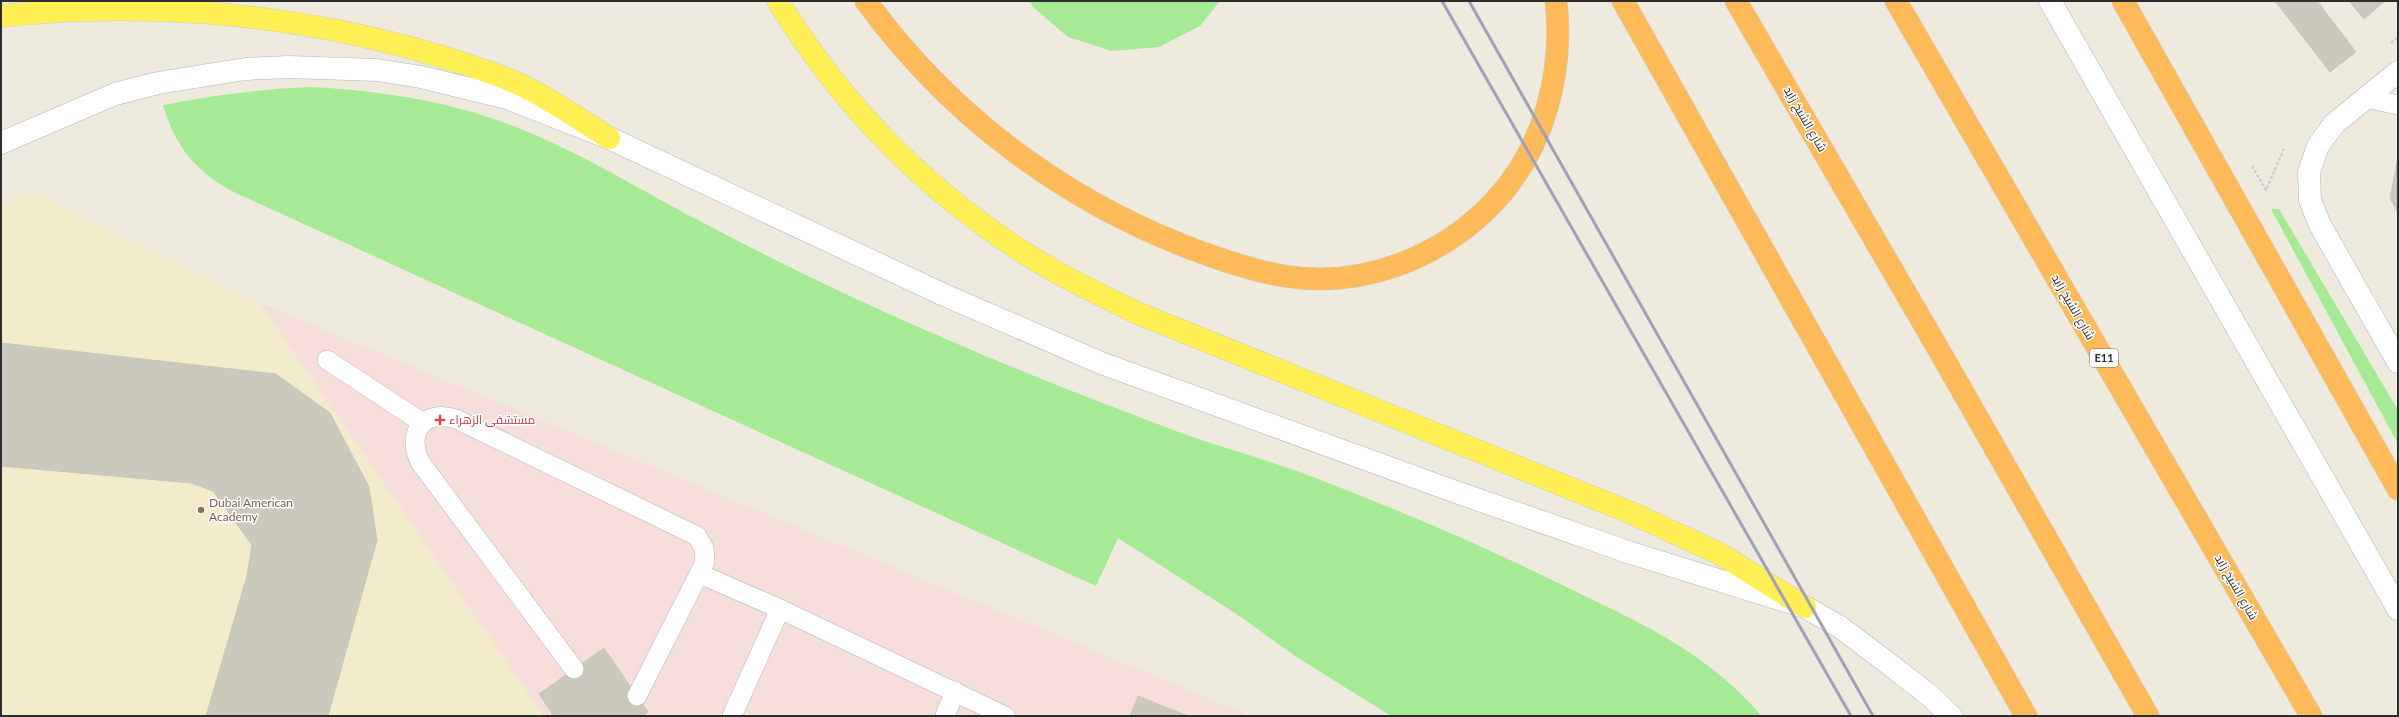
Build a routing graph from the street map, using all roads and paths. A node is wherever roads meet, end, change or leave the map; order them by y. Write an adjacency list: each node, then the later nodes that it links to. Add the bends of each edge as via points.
1 (778, 1): 22 (main road, via 797,32 835,83 876,132 922,176 970,216 1023,252 1078,284 1135,312 1636,515 1720,554)
2 (866, 1): 3 (highway, via 890,35 968,114 1010,149 1056,181 1103,209 1204,254 1256,270 1316,278 1362,274 1405,263 1433,250 1459,233 1503,192 1536,140 1547,112 1557,49)
3 (1556, 1)
4 (1623, 1): 33 (highway)
5 (1736, 1): 34 (highway, شارع الشيخ زايد)
6 (1896, 1): 35 (highway, شارع الشيخ زايد / E11)
7 (2050, 1): 24 (main road)
8 (2122, 1): 20 (highway)
9 (1, 16): 13 (main road, via 85,10 152,11 202,13 314,26 377,39 480,69 557,104)
10 (2398, 72): 11 (main road)
11 (2366, 98): 12 (lane); 18 (main road, via 2334,124 2318,146 2309,172 2310,200 2320,225)
12 (2398, 105)
13 (609, 138): 14 (main road, via 541,110 464,86 377,70 289,67 201,75 122,92); 22 (main road, via 961,303 1101,363 1463,495 1631,553)
14 (1, 143)
15 (2286, 145): 16 (path, via 2266,190)
16 (2251, 164)
17 (326, 360): 19 (lane)
18 (2398, 362)
19 (423, 423): 21 (lane, via 433,417 445,416 456,419 685,529 697,536 704,548 705,562); 25 (lane, via 415,434 414,449 420,462)
20 (2398, 489)
21 (700, 574): 23 (lane); 27 (lane)
22 (1805, 607): 32 (main road, via 1840,628 1885,661 1929,695)
23 (780, 609): 26 (lane); 29 (lane)
24 (2398, 609)
25 (574, 669)
26 (955, 691): 28 (lane); 30 (lane)
27 (637, 696)
28 (971, 708): 31 (lane)
29 (732, 716)
30 (945, 716)
31 (1005, 716)
32 (1951, 716)
33 (2026, 716)
34 (2148, 716)
35 (2311, 716)

